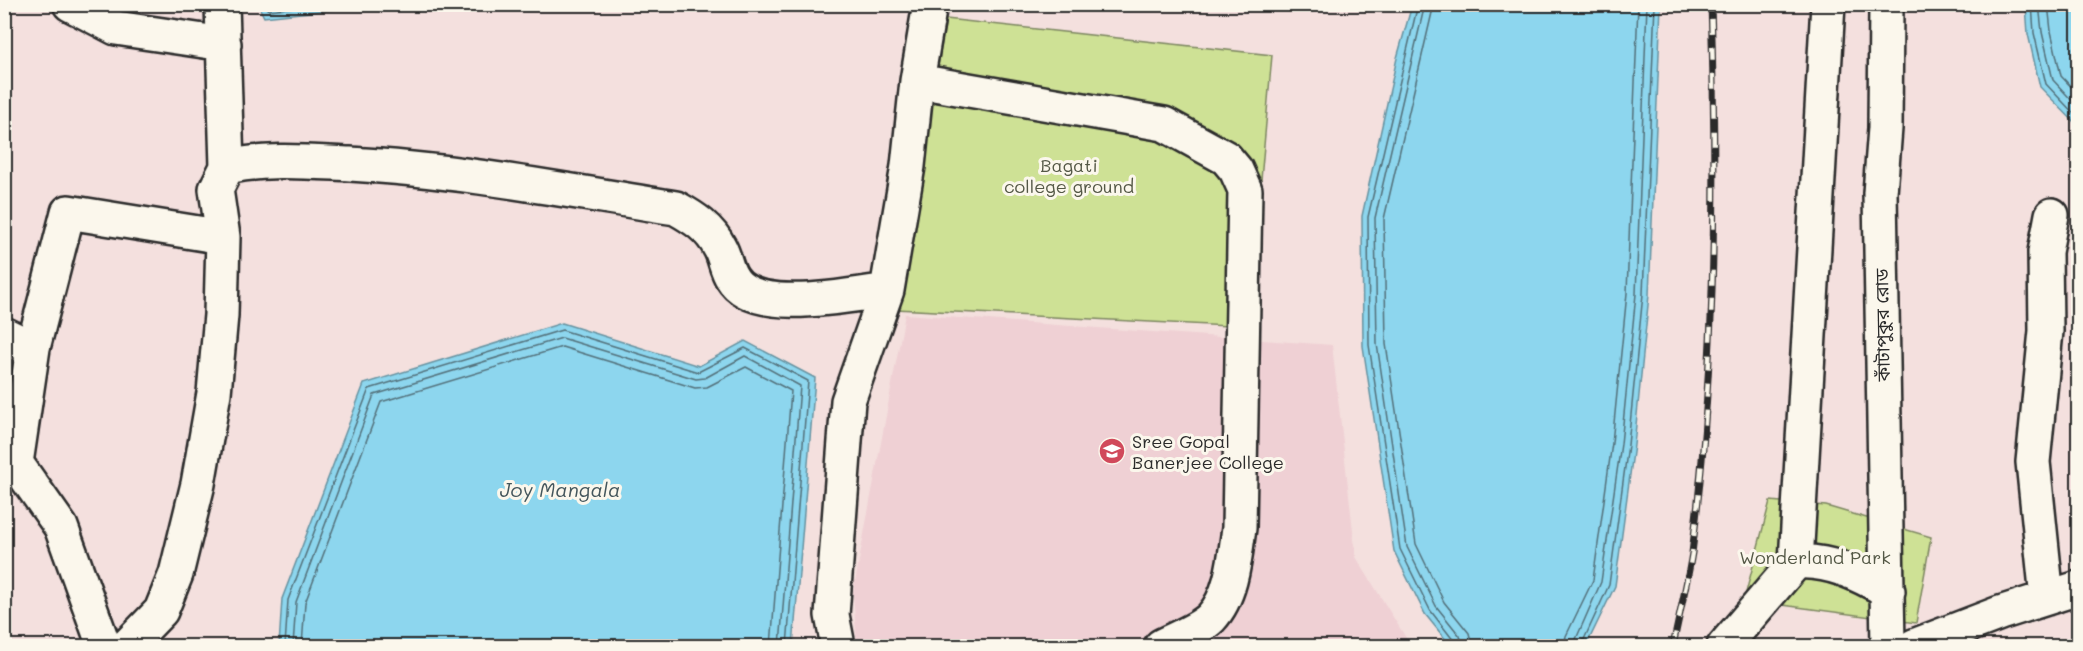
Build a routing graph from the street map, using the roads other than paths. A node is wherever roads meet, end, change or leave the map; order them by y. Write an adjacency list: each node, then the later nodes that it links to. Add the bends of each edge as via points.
1 (70, 4): 6 (street, via 116,28)
2 (222, 4): 6 (street)
3 (930, 4): 7 (street)
4 (1828, 4): 14 (street)
5 (1886, 4): 16 (street, কাঁটাপুকুর রোড, via 1880,193)
6 (224, 44): 8 (street)
7 (916, 81): 11 (street, via 908,166); 21 (street, via 1164,124 1226,158 1245,190 1239,528 1233,570 1210,619)
8 (227, 167): 10 (street, via 216,189); 11 (street, via 251,162 402,167 676,208 700,222 720,247 732,280 746,292 759,297 817,300)
9 (2052, 215): 17 (street, via 2045,252 2046,331 2033,462)
10 (223, 237): 13 (street, via 68,212); 19 (street, via 214,393 198,484 176,573 161,611)
11 (887, 290): 20 (street, via 848,401 832,615)
12 (4, 334): 13 (street)
13 (33, 348): 18 (street, via 16,463 61,527)
14 (1796, 562): 16 (street, via 1815,561); 22 (street)
15 (2079, 588): 17 (street)
16 (1888, 591): 23 (street, কাঁটাপুকুর রোড)
17 (2047, 598): 24 (street)
18 (104, 646)
19 (128, 646)
20 (838, 646)
21 (1161, 646)
22 (1724, 646)
23 (1888, 646)
24 (1914, 646)

